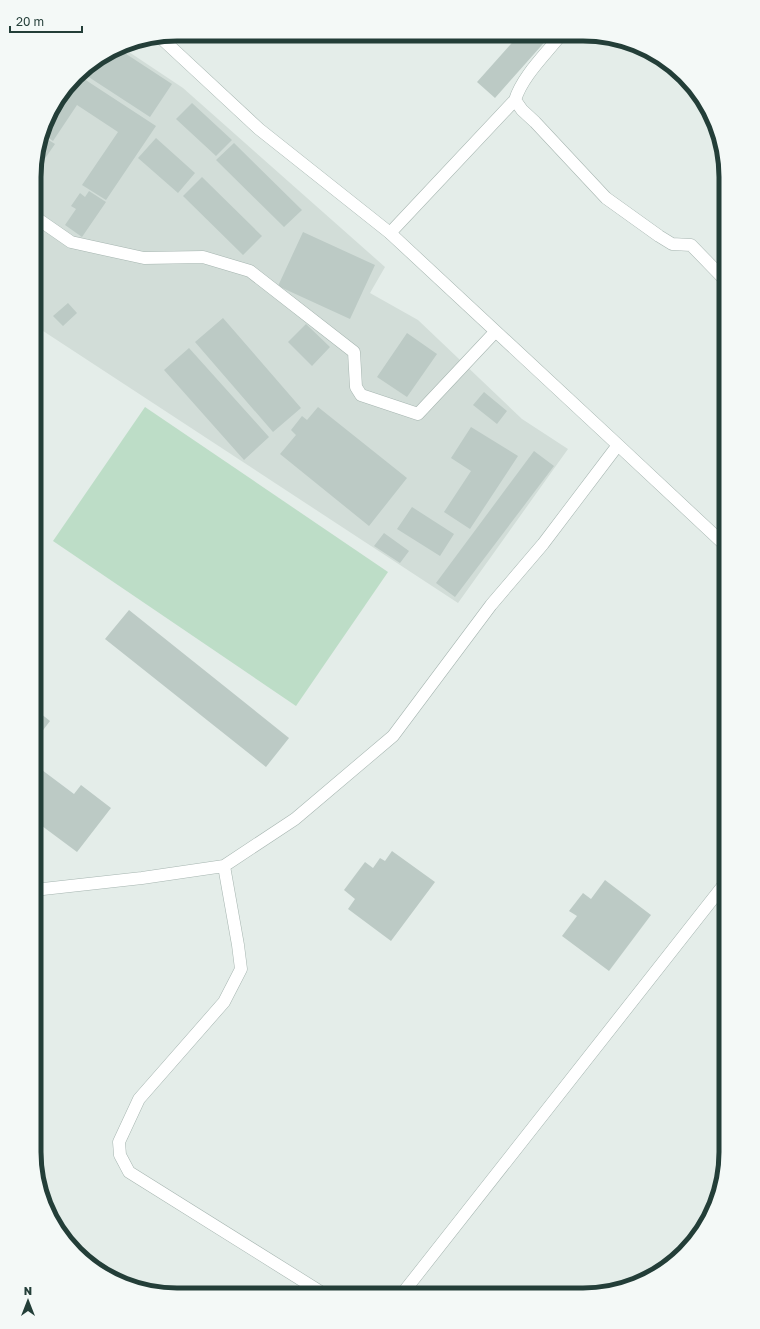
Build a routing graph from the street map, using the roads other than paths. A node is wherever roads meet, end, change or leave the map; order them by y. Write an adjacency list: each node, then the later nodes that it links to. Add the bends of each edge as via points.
1 (556, 41): 3 (street, via 525,79 517,91)
2 (165, 42): 5 (street, via 259,129)
3 (515, 100): 5 (street); 6 (street, via 606,198 672,244 691,245)
4 (41, 221): 7 (street, via 71,242 144,258 203,257 250,271 354,352 356,387 361,395 418,414)
5 (390, 233): 7 (street)
6 (719, 274)
7 (495, 332): 8 (street)
8 (618, 445): 9 (street); 10 (street, via 543,544 491,605 393,736 295,819)
9 (719, 539)
10 (224, 866): 11 (street); 13 (street, via 241,969 224,1002 139,1099 119,1142 120,1155 129,1172)
11 (41, 889)
12 (719, 891): 14 (street)
13 (314, 1288)
14 (407, 1288)

